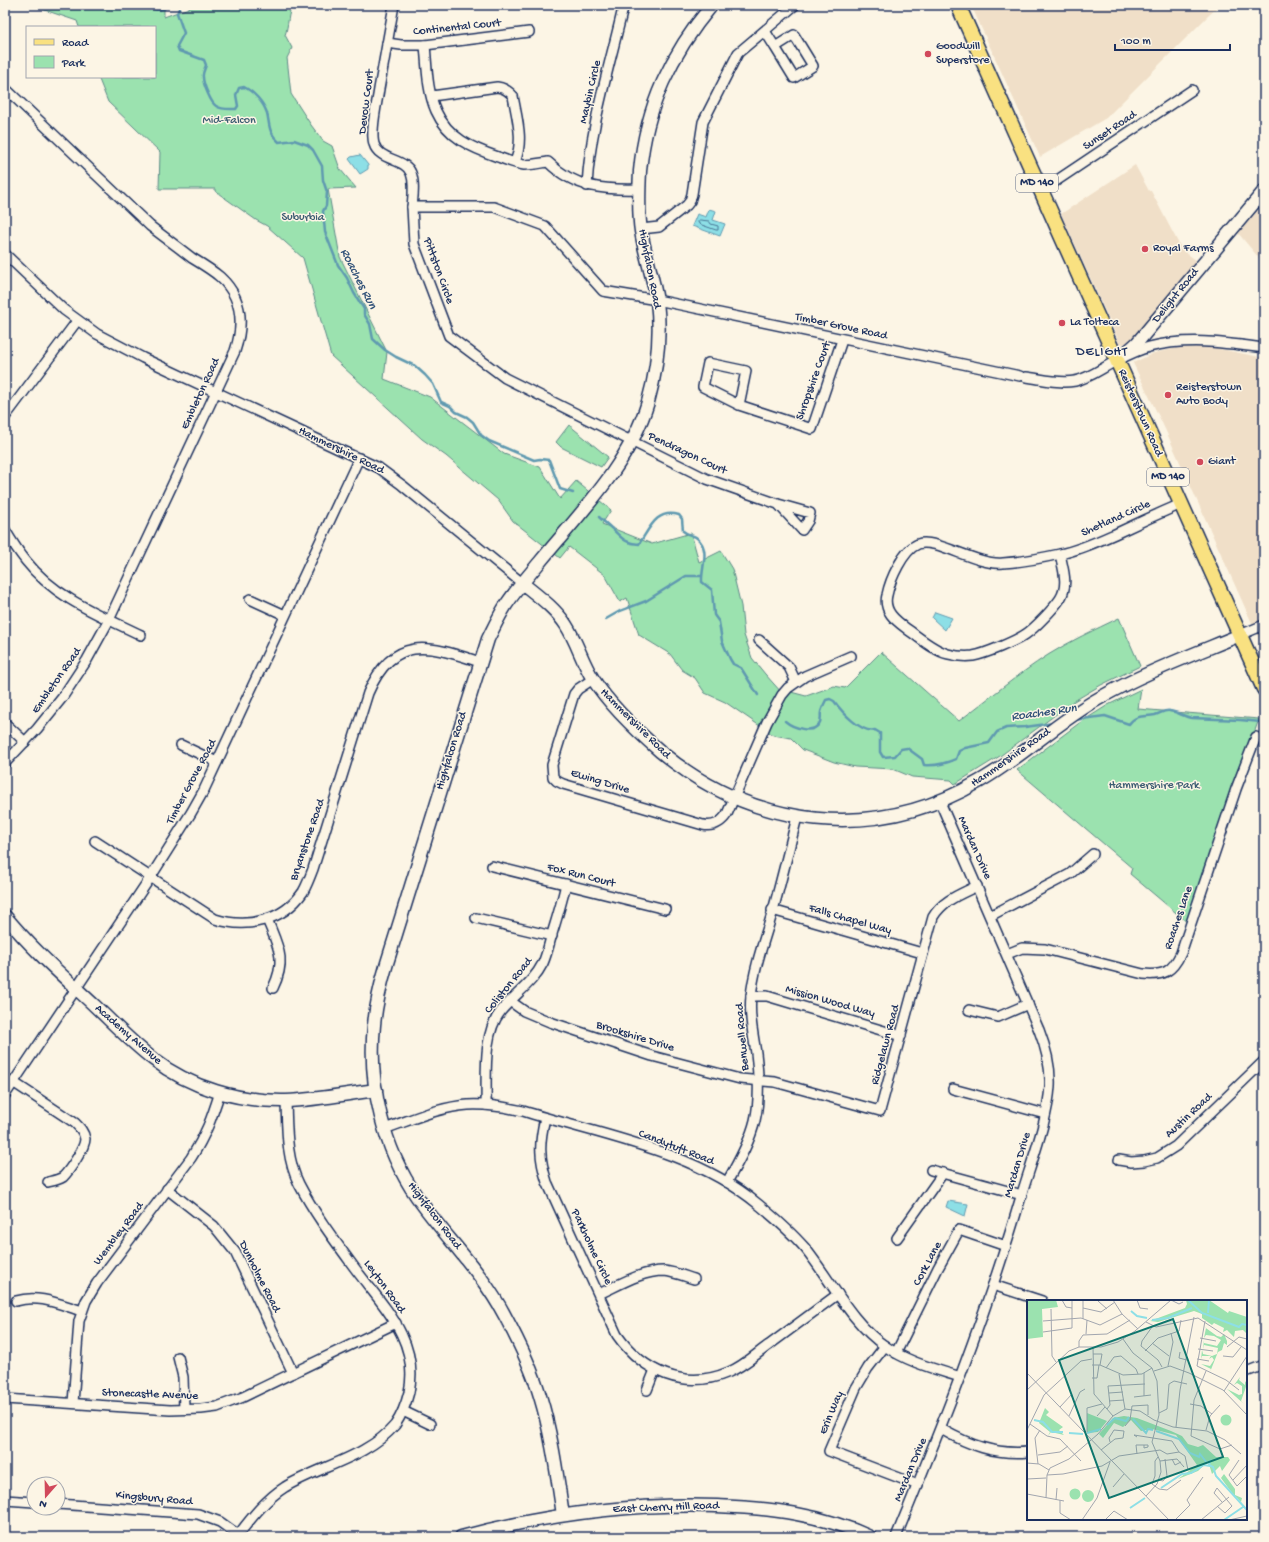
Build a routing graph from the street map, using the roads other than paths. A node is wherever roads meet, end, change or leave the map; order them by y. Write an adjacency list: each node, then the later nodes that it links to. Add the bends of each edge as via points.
1 (394, 5): 8 (street, Devow Court)
2 (626, 5): 15 (street, Maybin Circle, via 623,8 597,120 588,162)
3 (712, 5): 16 (street, Highfalcon Road, via 677,53 658,93 645,136)
4 (795, 5): 6 (street)
5 (958, 5): 17 (main road, Reisterstown Road / MD 140)
6 (765, 31): 10 (street); 20 (street, via 738,53 703,122 690,201 659,227)
7 (529, 32): 9 (street, Continental Court)
8 (387, 44): 9 (street, Continental Court); 19 (street, Devow Court, via 375,115 374,145 411,173)
9 (425, 45): 13 (street)
10 (775, 47): 10 (street, via 794,35 813,66 794,78)
11 (5, 88): 27 (street, Embleton Road, via 150,226 227,284 235,296 239,310 240,337)
12 (1192, 90): 17 (street, Sunset Road)
13 (432, 96): 14 (street, via 436,110 451,134 475,149); 14 (street, via 496,87 509,91 513,96 520,141)
14 (515, 162): 15 (street, via 524,165 548,162 565,177)
15 (587, 186): 16 (street, via 618,190)
16 (639, 189): 20 (street, Highfalcon Road)
17 (1041, 191): 26 (main road, Reisterstown Road / MD 140)
18 (1264, 191): 26 (street, Delight Road, via 1137,343)
19 (412, 207): 22 (street, via 494,207 545,226 603,291); 30 (street, Pittston Circle, via 414,244 449,336 505,378)
20 (641, 230): 22 (street, Highfalcon Road)
21 (5, 254): 23 (street, Hammershire Road)
22 (657, 300): 24 (street, Timber Grove Road); 30 (street, Highfalcon Road, via 658,343 653,381)
23 (77, 321): 27 (street, Hammershire Road, via 118,346); 29 (street)
24 (842, 340): 26 (street, Timber Grove Road, via 1058,382 1085,378); 28 (street, Shropshire Court, via 812,430)
25 (1264, 348): 26 (street, Timber Grove Road, via 1188,341 1148,348)
26 (1117, 361): 33 (main road, Reisterstown Road / MD 140)
27 (216, 391): 31 (street, Hammershire Road); 39 (street, Embleton Road)
28 (739, 405): 28 (street, Shropshire Court, via 703,387 708,364 746,371)
29 (5, 417)
30 (632, 440): 32 (street, Pendragon Court, via 707,479); 36 (street, Highfalcon Road, via 611,474)
31 (359, 458): 36 (street, Hammershire Road, via 402,485); 38 (street, Timber Grove Road)
32 (778, 504)
33 (1181, 504): 35 (street, Shetland Circle, via 1096,542); 42 (main road, Reisterstown Road / MD 140)
34 (5, 530): 39 (street, via 26,561 52,587)
35 (1060, 554): 35 (street, Shetland Circle, via 1002,564 974,559 932,543 916,544 904,556 890,582 887,609 898,622 937,650 959,656 973,656 1026,634 1060,599 1065,585)
36 (522, 583): 45 (street, Highfalcon Road, via 497,620); 46 (street, Hammershire Road, via 551,607 566,625)
37 (250, 599): 38 (street)
38 (286, 615): 54 (street, Timber Grove Road)
39 (109, 620): 41 (street); 51 (street, Embleton Road, via 75,679 49,715)
40 (1264, 625): 42 (street)
41 (141, 635)
42 (1240, 635): 48 (main road, Reisterstown Road / MD 140); 56 (street, Hammershire Road, via 1155,670 1098,699 982,780)
43 (759, 640): 47 (street, via 789,667)
44 (851, 656): 47 (street, via 816,670)
45 (480, 662): 69 (street, Bryanstone Road, via 438,649 412,649 393,658 378,673 368,693 307,884 291,905); 84 (street, Highfalcon Road, via 380,986 373,1041)
46 (593, 679): 55 (street, Hammershire Road, via 617,708 658,749 697,779); 55 (street, Ewing Drive, via 574,694 552,765 553,777 557,781 709,826 714,826 723,819)
47 (796, 682): 55 (street, via 782,695 772,711)
48 (1264, 689)
49 (5, 723): 51 (street)
50 (1256, 737): 72 (street, Roaches Lane, via 1181,953 1173,967 1162,974 1154,975 1045,949 1022,948)
51 (25, 742): 53 (street, Embleton Road)
52 (181, 746): 54 (street)
53 (5, 762)
54 (217, 762): 61 (street, Timber Grove Road, via 191,813)
55 (734, 798): 57 (street, Hammershire Road, via 759,808)
56 (940, 802): 57 (street, Hammershire Road, via 866,819); 63 (street, Mardan Drive)
57 (797, 817): 65 (street, Benwell Road)
58 (95, 841): 61 (street, Bryanstone Road)
59 (1093, 854): 67 (street, via 1070,874)
60 (492, 866): 62 (street, Fox Run Court)
61 (150, 878): 69 (street, Bryanstone Road, via 215,919 243,924); 73 (street, Timber Grove Road)
62 (566, 884): 64 (street, Fox Run Court); 70 (street, Coliston Road)
63 (977, 886): 67 (street, Mardan Drive); 71 (street, Ridgelawn Road, via 937,909 932,917)
64 (665, 909)
65 (772, 910): 71 (street, Falls Chapel Way); 75 (street, Benwell Road)
66 (5, 916): 73 (street, Academy Avenue, via 35,950)
67 (990, 916): 72 (street, Mardan Drive)
68 (476, 918): 70 (street)
69 (267, 919): 74 (street, via 281,960)
70 (552, 936): 76 (street, Coliston Road, via 537,974)
71 (922, 953): 79 (street, Ridgelawn Road)
72 (1007, 954): 77 (street, Mardan Drive)
73 (76, 988): 82 (street, Timber Grove Road); 85 (street, Academy Avenue, via 153,1059 185,1079)
74 (274, 988)
75 (751, 996): 79 (street, Mission Wood Way, via 767,996); 81 (street, Benwell Road, via 750,1010)
76 (510, 1001): 81 (street, Brookshire Drive, via 524,1011 608,1043 733,1077); 88 (street, Coliston Road, via 496,1019 490,1037)
77 (1028, 1004): 78 (street, via 998,1017); 89 (street, Mardan Drive, via 1045,1044 1050,1070)
78 (969, 1010)
79 (901, 1036): 81 (street, Ridgelawn Road, via 880,1111 775,1082)
80 (1264, 1061): 92 (street, Austin Road, via 1171,1149 1157,1158 1144,1162)
81 (759, 1080): 96 (street, Benwell Road, via 759,1102 753,1132)
82 (13, 1082): 86 (street, Timber Grove Road); 95 (street, via 83,1131 85,1139 81,1152 63,1177)
83 (953, 1089): 89 (street)
84 (376, 1090): 87 (street, Academy Avenue); 91 (street, Highfalcon Road)
85 (220, 1092): 87 (street, Academy Avenue, via 244,1098); 97 (street, Wembley Road, via 202,1141)
86 (5, 1095)
87 (286, 1101): 108 (street, Leyton Road, via 288,1144 299,1183 334,1239 362,1278 382,1300)
88 (486, 1105): 90 (street, Candytuft Road); 91 (street, Candytuft Road, via 454,1107)
89 (1045, 1114): 98 (street, Mardan Drive)
90 (545, 1118): 96 (street, Candytuft Road, via 672,1156); 103 (street, Parkholme Circle, via 540,1138 542,1167)
91 (384, 1129): 129 (street, Highfalcon Road, via 404,1176 416,1196 489,1289 519,1343 532,1372 547,1423)
92 (1119, 1160)
93 (931, 1170): 94 (street)
94 (943, 1173): 98 (street); 99 (street)
95 (48, 1182)
96 (727, 1182): 104 (street, Candytuft Road, via 758,1203 790,1232)
97 (167, 1189): 107 (street, Wembley Road, via 97,1283); 115 (street, Dunholme Road, via 214,1226 235,1252)
98 (1022, 1195): 100 (street, Mardan Drive)
99 (898, 1238)
100 (1006, 1246): 102 (street, Mardan Drive); 110 (street, Cork Lane, via 959,1230)
101 (694, 1279): 103 (street, via 676,1273 655,1272 643,1274)
102 (993, 1285): 105 (street); 116 (street, Mardan Drive)
103 (599, 1294): 113 (street, Parkholme Circle, via 617,1335 625,1346 640,1361)
104 (838, 1294): 109 (street, Candytuft Road, via 863,1327); 113 (street, Parkholme Circle, via 730,1372 710,1378 689,1379)
105 (1039, 1300)
106 (16, 1301): 107 (street, via 32,1297)
107 (82, 1311): 119 (street, Wembley Road)
108 (396, 1323): 115 (street, Stonecastle Avenue); 121 (street, Leyton Road, via 411,1360 411,1384)
109 (884, 1346): 110 (street, Candytuft Road); 125 (street, Erin Way, via 856,1388 829,1451)
110 (896, 1353): 116 (street, Candytuft Road)
111 (178, 1357): 120 (street, via 183,1377)
112 (1264, 1365): 114 (street)
113 (655, 1370): 117 (street)
114 (1247, 1372)
115 (293, 1373): 120 (street, Stonecastle Avenue, via 217,1407)
116 (960, 1377): 123 (street, Mardan Drive)
117 (647, 1390)
118 (5, 1399): 119 (street, Stonecastle Avenue)
119 (73, 1403): 120 (street, Stonecastle Avenue)
120 (184, 1410)
121 (403, 1411): 122 (street); 130 (street, Leyton Road, via 386,1434 367,1448 286,1486 275,1494 256,1513)
122 (430, 1424)
123 (941, 1429): 124 (street, via 974,1446 1008,1452); 125 (street, Mardan Drive)
124 (1027, 1452)
125 (918, 1485): 133 (street, Mardan Drive)
126 (5, 1500): 127 (street)
127 (26, 1501)
128 (66, 1505): 130 (street, Kingsbury Road, via 198,1514 220,1522)
129 (563, 1515): 131 (street, East Cherry Hill Road, via 529,1520); 132 (street, East Cherry Hill Road, via 659,1506 760,1508 811,1516)
130 (240, 1535)
131 (461, 1537)
132 (870, 1537)
133 (896, 1537)

